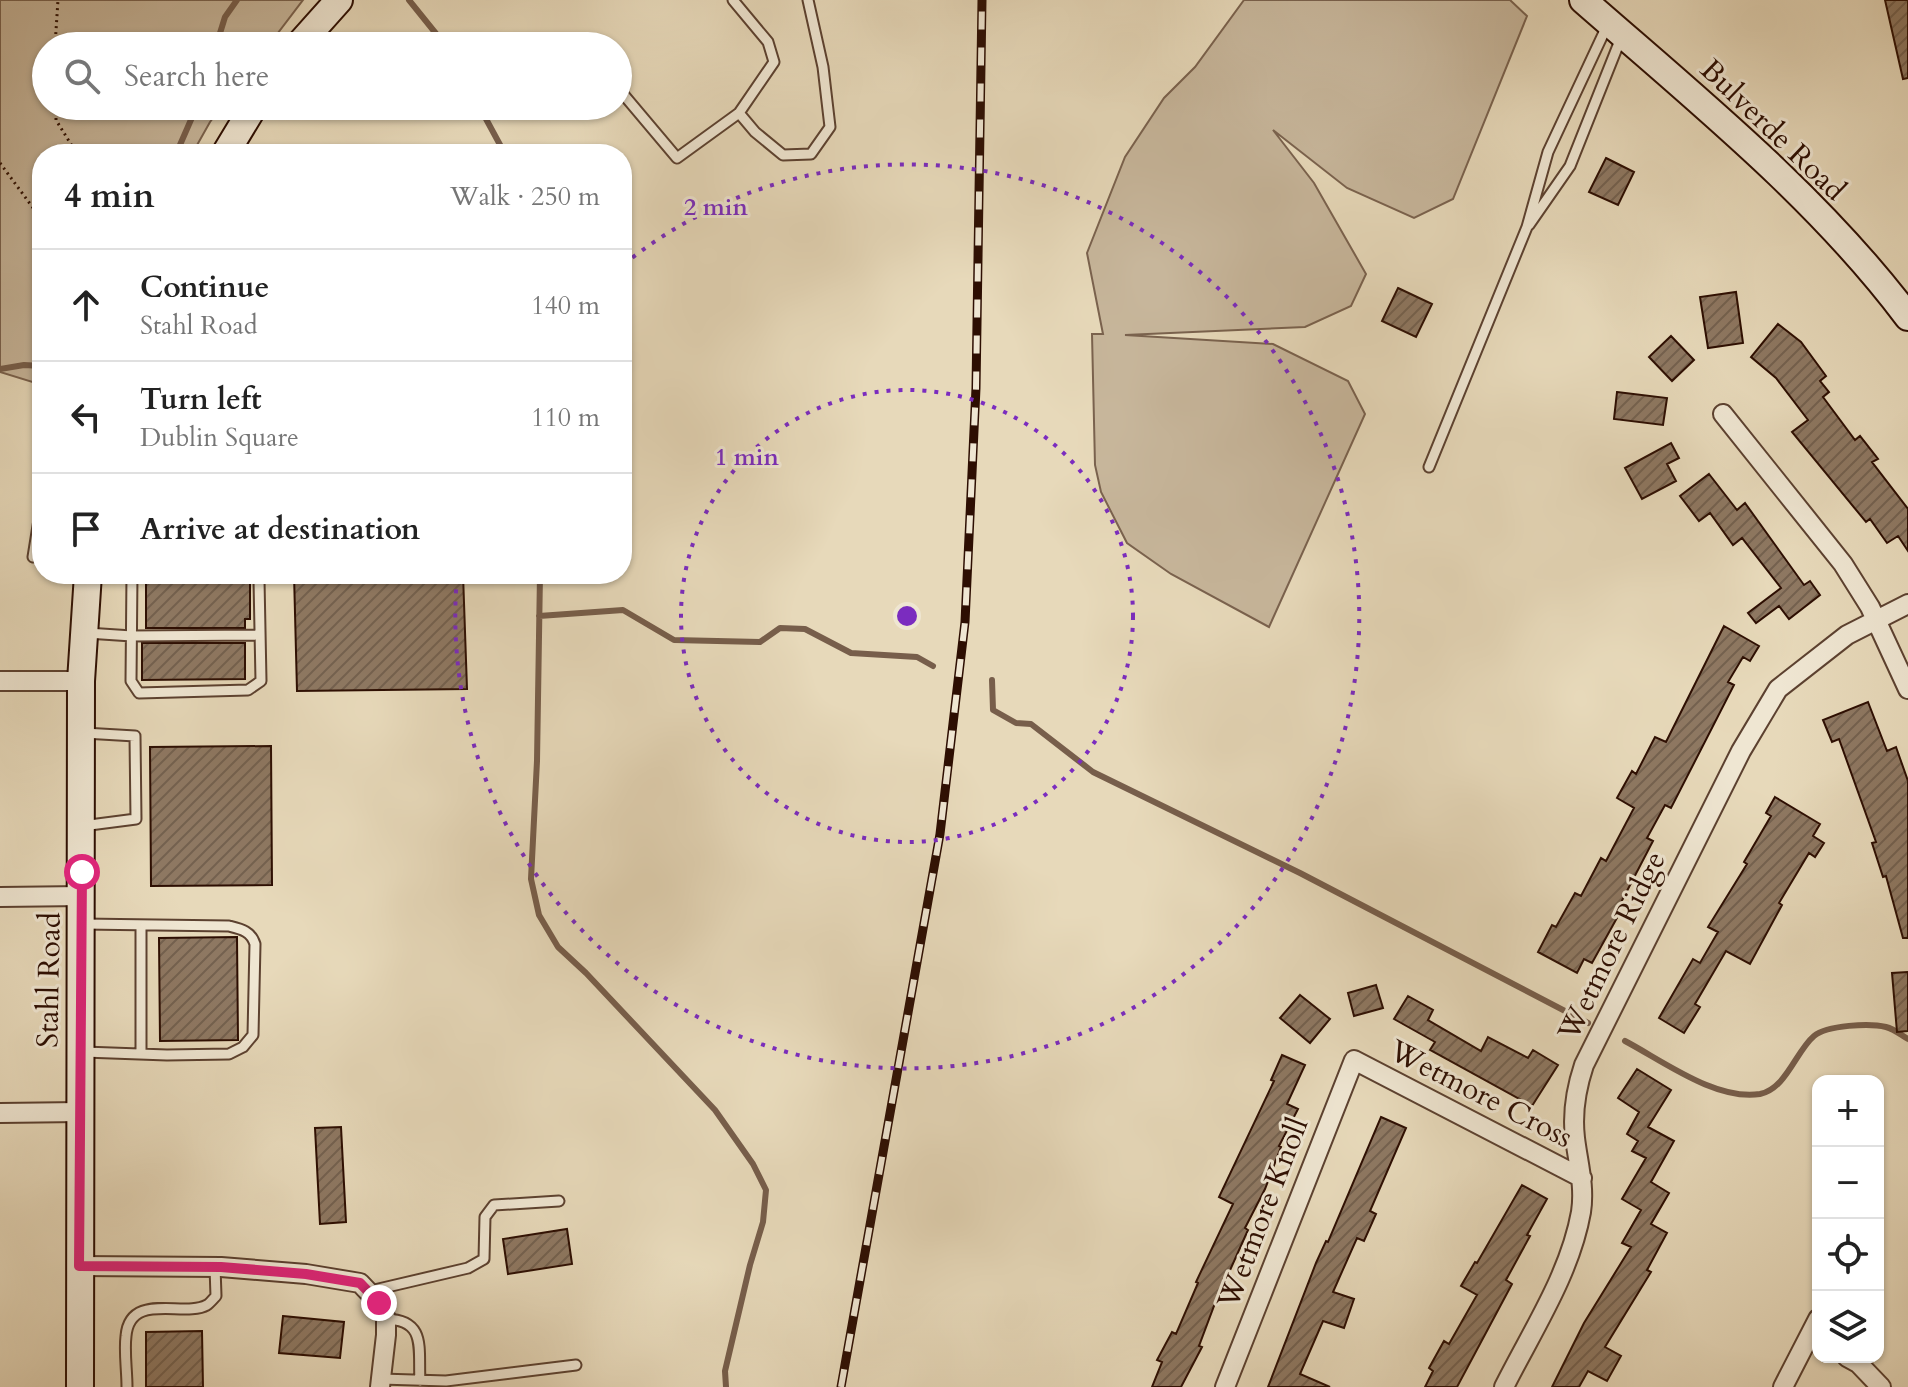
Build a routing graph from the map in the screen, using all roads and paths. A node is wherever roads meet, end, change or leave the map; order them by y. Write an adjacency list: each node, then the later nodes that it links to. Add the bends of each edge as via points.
1 (58, 0): 7 (path)
2 (339, 0): 8 (street)
3 (733, 0): 10 (lane, via 768,42 774,62)
4 (808, 0): 10 (lane, via 830,127 811,154 783,155)
5 (1583, 0): 6 (street, Bulverde Road)
6 (1615, 28): 17 (lane, via 1548,152); 17 (lane, via 1570,166); 18 (street, Bulverde Road, via 1796,192)
7 (56, 32)
8 (310, 32)
9 (632, 105): 10 (lane, via 677,158)
10 (739, 113)
11 (56, 120): 13 (path)
12 (246, 120): 14 (street)
13 (71, 144)
14 (231, 144)
15 (0, 163): 16 (path)
16 (32, 206)
17 (1527, 227): 20 (lane)
18 (1908, 317)
19 (1723, 414): 25 (street, via 1843,564)
20 (1429, 467)
21 (87, 584): 26 (street, Stahl Road)
22 (132, 584): 28 (lane)
23 (259, 584): 27 (lane)
24 (1908, 604): 25 (street, Wetmore Ridge)
25 (1876, 620): 31 (street); 43 (street, Wetmore Ridge, via 1832,645 1778,689 1741,751 1584,1065 1573,1111)
26 (82, 632): 28 (lane); 30 (street, Stahl Road)
27 (260, 635): 28 (lane); 28 (lane, via 261,681 248,690 139,693 131,681)
28 (132, 636)
29 (0, 681): 30 (street)
30 (81, 681): 32 (street, Stahl Road)
31 (1908, 689)
32 (81, 732): 33 (street, Stahl Road); 33 (lane, via 135,736 136,819)
33 (81, 826): 34 (street, Stahl Road)
34 (82, 896): 35 (street); 36 (street, Stahl Road)
35 (0, 897)
36 (82, 924): 37 (lane); 38 (street, Stahl Road)
37 (141, 925): 39 (lane); 39 (lane, via 229,926 245,930 255,944 253,1035 243,1047 229,1054)
38 (80, 1052): 39 (lane); 41 (street, Stahl Road)
39 (141, 1053)
40 (1354, 1060): 43 (street, Wetmore Cross); 56 (street, Wetmore Knoll)
41 (80, 1112): 42 (street); 45 (street, Stahl Road)
42 (0, 1113)
43 (1582, 1178): 57 (street, Wetmore Ridge, via 1573,1248)
44 (559, 1201): 47 (lane, via 494,1205 485,1217 484,1259 468,1268)
45 (79, 1266): 46 (street); 54 (street, Stahl Road)
46 (215, 1267): 47 (street, via 349,1280); 55 (lane, via 216,1296 208,1305 150,1308 131,1323 126,1333)
47 (370, 1291): 48 (street)
48 (386, 1319): 52 (lane, via 409,1322 414,1328); 53 (street)
49 (1812, 1337): 58 (street)
50 (1858, 1363): 59 (street)
51 (576, 1365): 52 (lane)
52 (420, 1381): 53 (lane)
53 (380, 1383)
54 (80, 1387)
55 (127, 1387)
56 (1225, 1387)
57 (1504, 1387)
58 (1783, 1387)
59 (1881, 1387)

